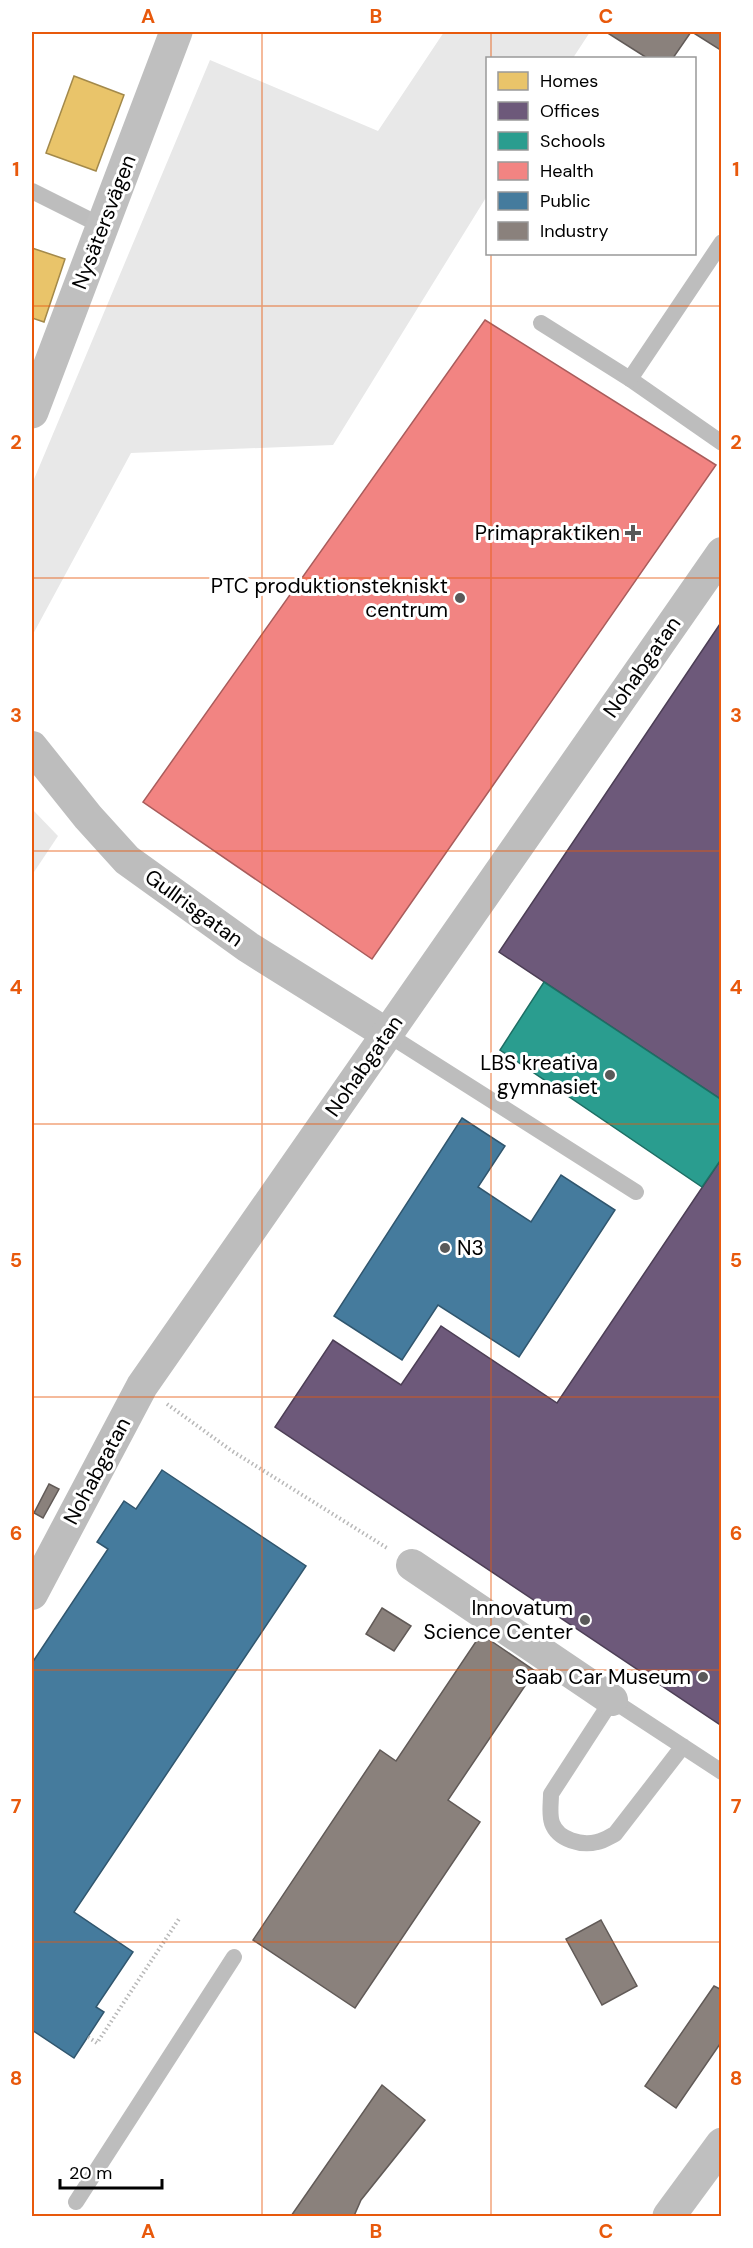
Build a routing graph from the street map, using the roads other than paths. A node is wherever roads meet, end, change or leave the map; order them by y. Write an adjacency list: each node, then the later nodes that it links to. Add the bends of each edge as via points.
1 (176, 32): 3 (street, Nysätersvägen)
2 (32, 191): 3 (lane)
3 (102, 226): 7 (street, Nysätersvägen)
4 (722, 242): 6 (lane)
5 (541, 323): 6 (lane)
6 (630, 379): 8 (lane)
7 (32, 412)
8 (722, 443)
9 (722, 553): 11 (street, Nohabgatan)
10 (32, 747): 11 (street, Gullrisgatan, via 127,860 248,947)
11 (387, 1034): 12 (lane); 14 (street, Nohabgatan, via 142,1386)
12 (636, 1192)
13 (412, 1565): 15 (street)
14 (32, 1594)
15 (612, 1700): 16 (lane); 16 (lane, via 551,1794 552,1825 564,1838 584,1845 615,1834)
16 (683, 1746): 17 (lane)
17 (722, 1772)
18 (234, 1957): 20 (lane)
19 (722, 2144): 21 (street)
20 (76, 2202)
21 (669, 2217)

